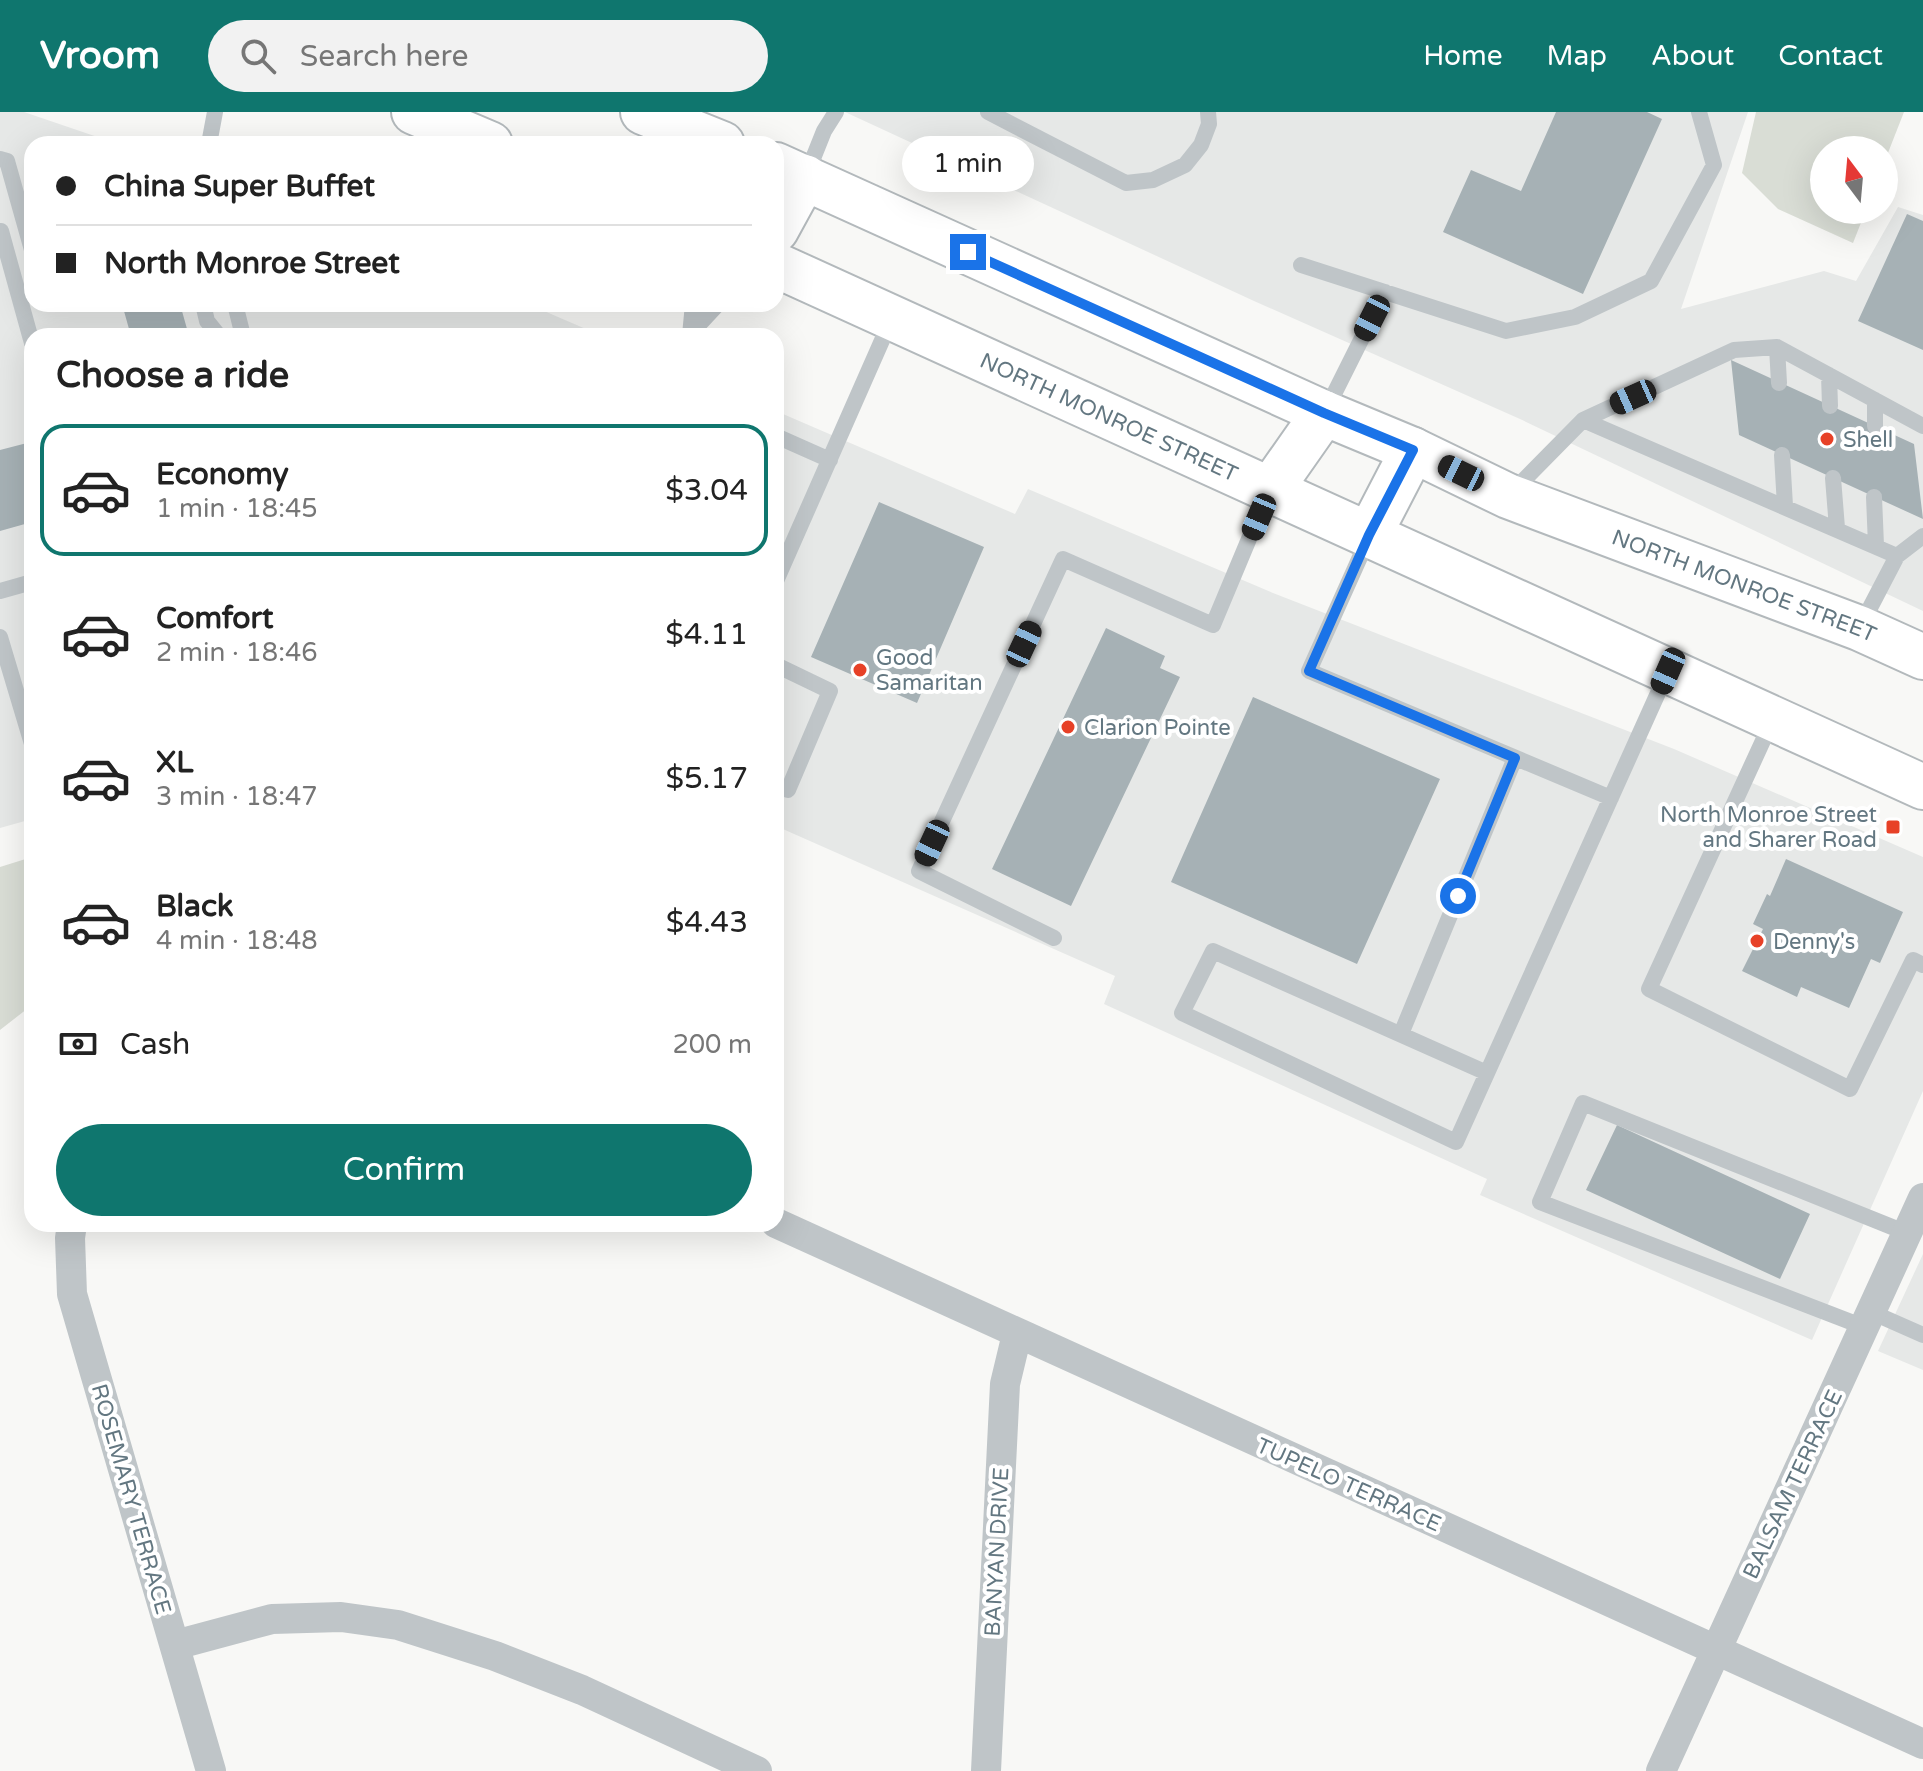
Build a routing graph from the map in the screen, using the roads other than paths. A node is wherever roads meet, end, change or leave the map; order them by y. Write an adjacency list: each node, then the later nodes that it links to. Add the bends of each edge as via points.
1 (215, 112): 8 (lane)
2 (414, 112): 9 (main road)
3 (643, 112): 10 (main road)
4 (836, 112): 12 (lane)
5 (988, 112): 6 (lane, via 1126,183 1153,180 1185,165 1201,145)
6 (1208, 112)
7 (1699, 112): 20 (lane, via 1714,165 1651,281 1575,317 1506,331)
8 (210, 136)
9 (471, 136)
10 (702, 136)
11 (0, 159): 14 (lane, via 7,161)
12 (790, 171): 13 (main road); 30 (main road, NORTH MONROE STREET)
13 (784, 196)
14 (24, 222)
15 (1, 231): 17 (lane)
16 (24, 253): 17 (lane)
17 (9, 258): 23 (lane)
18 (1301, 265): 20 (lane)
19 (784, 269): 22 (main road, NORTH MONROE STREET)
20 (1385, 292): 30 (lane)
21 (711, 312): 24 (lane)
22 (892, 318): 37 (lane); 39 (main road, NORTH MONROE STREET)
23 (28, 328)
24 (696, 328)
25 (1777, 347): 26 (lane); 27 (lane); 31 (lane, via 1734,350)
26 (1829, 375): 28 (lane); 29 (lane)
27 (1779, 383)
28 (1875, 400): 32 (lane); 33 (lane)
29 (1830, 406)
30 (1324, 413): 35 (main road, NORTH MONROE STREET); 39 (main road)
31 (1583, 420): 40 (lane); 42 (lane)
32 (1875, 426)
33 (1923, 426)
34 (784, 440): 37 (lane)
35 (1413, 450): 40 (main road, NORTH MONROE STREET); 44 (main road)
36 (1782, 455): 42 (lane)
37 (830, 460): 48 (lane)
38 (1833, 478): 43 (lane)
39 (1270, 490): 44 (main road, NORTH MONROE STREET); 62 (lane, via 1213,625 1063,559 919,871)
40 (1508, 496): 51 (main road, NORTH MONROE STREET)
41 (1874, 497): 46 (lane)
42 (1785, 506): 43 (lane)
43 (1837, 528): 46 (lane)
44 (1369, 535): 55 (main road, NORTH MONROE STREET); 58 (lane, via 1309,671)
45 (1923, 536): 47 (lane)
46 (1876, 545): 47 (lane)
47 (1897, 556): 51 (lane)
48 (784, 563)
49 (24, 584): 50 (lane)
50 (0, 591)
51 (1859, 628): 53 (main road, NORTH MONROE STREET)
52 (0, 637): 56 (lane)
53 (1923, 657)
54 (784, 669): 60 (lane, via 830,691 788,790)
55 (1668, 671): 57 (main road, NORTH MONROE STREET); 61 (lane)
56 (24, 717)
57 (1773, 719): 59 (main road, NORTH MONROE STREET); 63 (lane, via 1649,989 1850,1089 1913,960)
58 (1515, 758): 61 (lane); 64 (lane)
59 (1923, 787)
60 (784, 789)
61 (1611, 798): 65 (lane)
62 (1054, 938)
63 (1923, 965)
64 (1401, 1034): 65 (lane); 65 (lane, via 1213,951 1182,1013 1456,1142)
65 (1487, 1073)
66 (1923, 1198): 69 (street, BALSAM TERRACE)
67 (784, 1227): 71 (street, TUPELO TERRACE)
68 (71, 1232): 73 (street, ROSEMARY TERRACE, via 72,1294)
69 (1907, 1233): 70 (street, BALSAM TERRACE); 70 (lane, via 1583,1103 1540,1202)
70 (1867, 1319): 72 (lane); 74 (street, BALSAM TERRACE)
71 (1017, 1334): 74 (street, TUPELO TERRACE); 78 (street, BANYAN DRIVE, via 1005,1384)
72 (1923, 1335)
73 (175, 1645): 76 (street, ROSEMARY TERRACE); 77 (street, via 272,1619 341,1617 398,1625 582,1690)
74 (1716, 1650): 75 (street, TUPELO TERRACE); 79 (street, BALSAM TERRACE)
75 (1923, 1744)
76 (211, 1771)
77 (757, 1771)
78 (986, 1771)
79 (1661, 1771)

